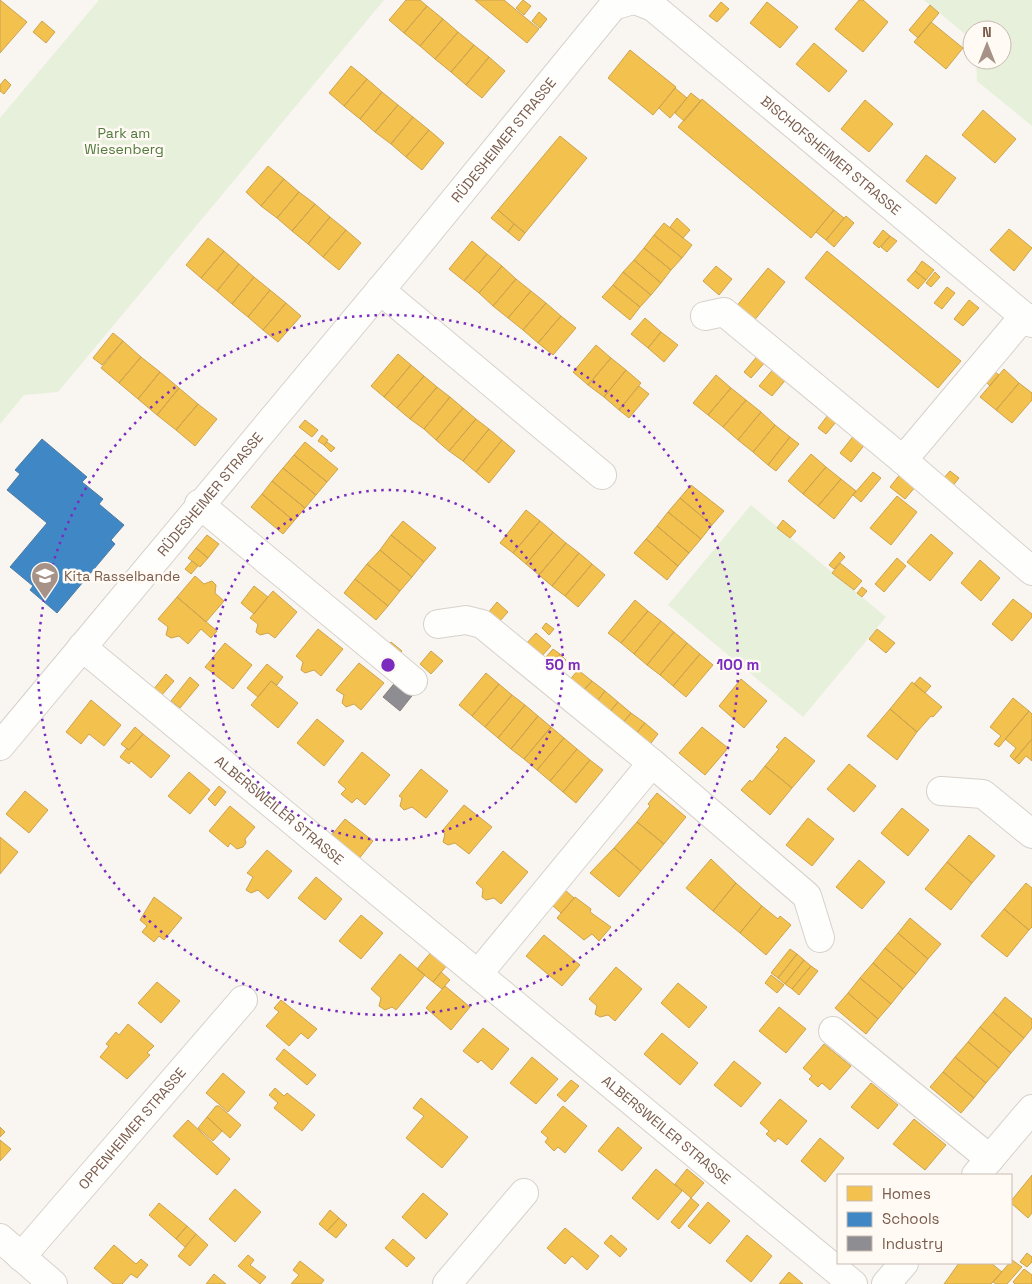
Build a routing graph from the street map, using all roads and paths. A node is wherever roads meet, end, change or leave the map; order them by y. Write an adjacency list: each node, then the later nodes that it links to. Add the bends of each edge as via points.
1 (634, 0): 2 (street, RÜDESHEIMER STRASSE, via 613,6); 4 (street, BISCHOFSHEIMER STRASSE, via 653,7)
2 (380, 290): 6 (street); 7 (street, RÜDESHEIMER STRASSE)
3 (705, 316): 5 (street, via 724,312)
4 (1028, 319): 5 (street, BISCHOFSHEIMER STRASSE)
5 (903, 460): 8 (street)
6 (602, 475)
7 (200, 504): 10 (street, RÜDESHEIMER STRASSE); 11 (street)
8 (1032, 571)
9 (438, 624): 13 (street, via 466,620 482,624)
10 (82, 647): 12 (street, RÜDESHEIMER STRASSE); 17 (street, ALBERSWEILER STRASSE)
11 (413, 680)
12 (0, 746)
13 (652, 763): 16 (street, via 807,896); 17 (street)
14 (941, 791): 15 (street, via 983,794)
15 (1032, 834)
16 (820, 938)
17 (478, 974): 28 (street, ALBERSWEILER STRASSE)
18 (243, 1000): 24 (street, OPPENHEIMER STRASSE)
19 (832, 1032): 21 (street)
20 (1032, 1109): 21 (street)
21 (983, 1167)
22 (524, 1192): 27 (street)
23 (0, 1238): 24 (street)
24 (21, 1257): 26 (street)
25 (903, 1264): 29 (street)
26 (53, 1284)
27 (446, 1284)
28 (854, 1284)
29 (886, 1284)

